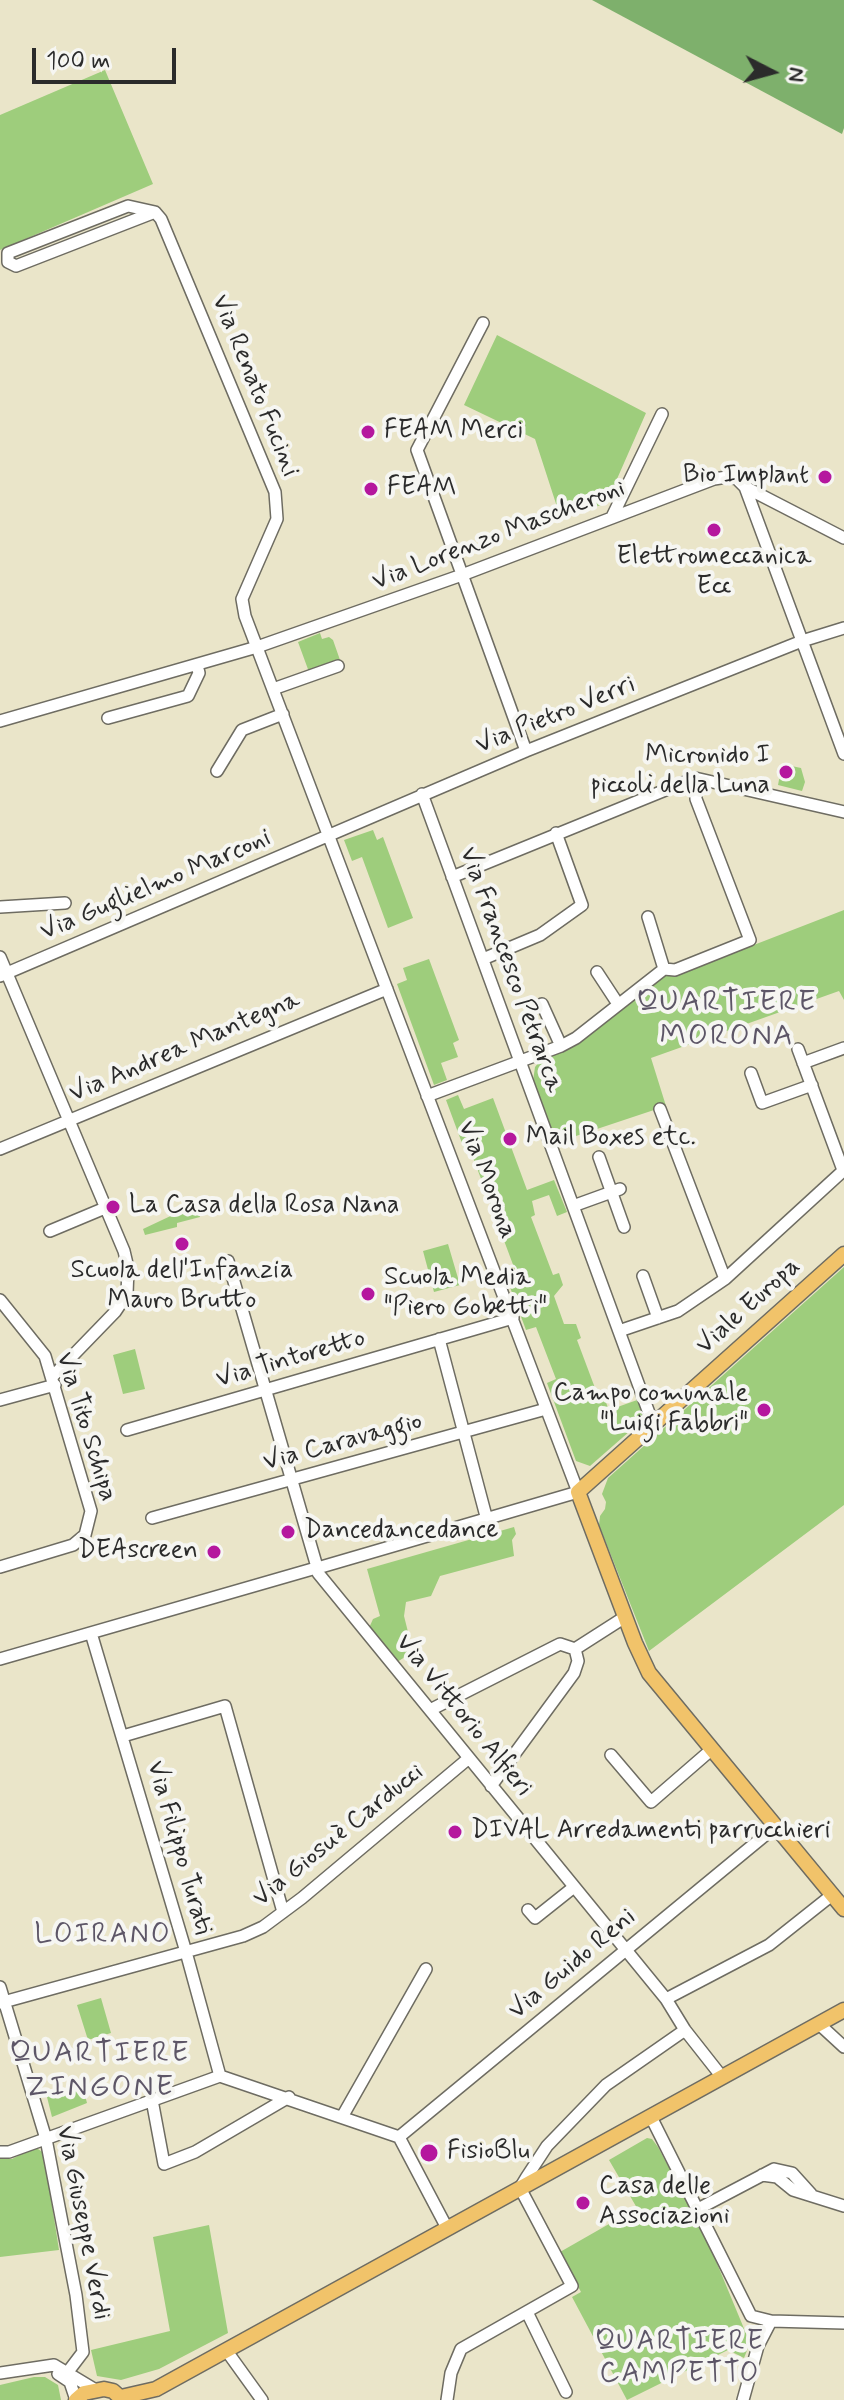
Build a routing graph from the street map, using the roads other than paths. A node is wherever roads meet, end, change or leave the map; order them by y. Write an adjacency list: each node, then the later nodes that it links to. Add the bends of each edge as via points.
1 (155, 212): 1 (street, via 128,206 8,253 8,262 16,266); 10 (street, Via Renato Fucini, via 275,492 274,531 242,599)
2 (483, 323): 7 (street, via 417,450)
3 (662, 414): 5 (street)
4 (746, 492): 5 (street, Via Lorenzo Mascheroni, via 732,478 714,479); 6 (street, Via Lorenzo Mascheroni); 9 (street)
5 (612, 517): 7 (street, Via Lorenzo Mascheroni)
6 (844, 538)
7 (462, 575): 10 (street, Via Lorenzo Mascheroni); 17 (street)
8 (844, 628): 9 (street, Via Pietro Verri)
9 (802, 641): 17 (street, Via Pietro Verri); 18 (street)
10 (257, 647): 11 (street, Via Lorenzo Mascheroni); 13 (street, Via Renato Fucini)
11 (197, 665): 15 (street, via 199,673 188,696); 16 (street, Via Lorenzo Mascheroni)
12 (338, 666): 13 (street)
13 (273, 689): 14 (street, Via Renato Fucini)
14 (283, 714): 19 (street, via 242,730); 24 (street, Via Renato Fucini)
15 (108, 718)
16 (0, 721)
17 (526, 751): 21 (street, Via Pietro Verri)
18 (844, 754)
19 (217, 771)
20 (695, 778): 22 (street); 23 (street); 31 (street, via 696,799 750,940 675,970)
21 (422, 794): 24 (street, Via Pietro Verri); 25 (street, Via Francesco Petrarca)
22 (844, 812)
23 (556, 833): 25 (street); 30 (street, via 582,905 540,935)
24 (329, 837): 33 (street, Via Guglielmo Marconi); 34 (street, Via Morona)
25 (452, 877): 30 (street, Via Francesco Petrarca)
26 (65, 903): 27 (street)
27 (0, 907)
28 (648, 917): 31 (street)
29 (0, 957): 33 (street)
30 (483, 959): 40 (street, Via Francesco Petrarca)
31 (664, 969): 36 (street)
32 (597, 972): 36 (street)
33 (3, 975): 46 (street)
34 (387, 989): 44 (street, Via Morona); 46 (street, Via Andrea Mantegna)
35 (542, 1004): 37 (street)
36 (618, 1004): 37 (street)
37 (561, 1046): 40 (street)
38 (844, 1048): 41 (street)
39 (798, 1049): 41 (street)
40 (520, 1062): 44 (street); 51 (street, Via Francesco Petrarca)
41 (803, 1063): 43 (street)
42 (751, 1073): 43 (street, via 762,1103)
43 (812, 1085): 49 (street)
44 (427, 1096): 60 (street, Via Morona)
45 (660, 1109): 58 (street)
46 (68, 1121): 47 (street, Via Andrea Mantegna); 52 (street)
47 (0, 1149)
48 (599, 1157): 50 (street)
49 (844, 1170): 58 (street)
50 (616, 1190): 51 (street); 53 (street)
51 (573, 1206): 62 (street, Via Francesco Petrarca)
52 (105, 1208): 54 (street); 64 (street, via 128,1268 127,1294)
53 (624, 1227)
54 (50, 1231)
55 (844, 1254): 68 (main road, Viale Europa)
56 (228, 1261): 65 (street)
57 (643, 1276): 61 (street)
58 (725, 1279): 61 (street, via 678,1311)
59 (0, 1300): 64 (street, Via Tito Schipa, via 45,1356)
60 (513, 1318): 63 (street, Via Tintoretto); 67 (street, Via Morona)
61 (658, 1318): 62 (street)
62 (619, 1331): 68 (street, Via Francesco Petrarca)
63 (439, 1339): 65 (street, Via Tintoretto); 70 (street)
64 (54, 1380): 66 (street); 75 (street, Via Tito Schipa, via 91,1511 89,1526 73,1545)
65 (266, 1390): 69 (street, Via Tintoretto); 71 (street)
66 (0, 1400)
67 (546, 1409): 70 (street, Via Caravaggio); 72 (street, Via Morona)
68 (653, 1424): 72 (main road, Viale Europa)
69 (127, 1430)
70 (463, 1433): 71 (street, Via Caravaggio); 74 (street)
71 (291, 1479): 73 (street, Via Caravaggio); 76 (street)
72 (578, 1492): 74 (street); 77 (main road, Via Morona)
73 (152, 1518)
74 (487, 1520): 76 (street)
75 (0, 1567)
76 (318, 1569): 78 (street); 81 (street, Via Vittorio Alfieri)
77 (625, 1617): 79 (street); 83 (main road, Via Morona, via 649,1673)
78 (93, 1638): 80 (street); 82 (street, Via Filippo Turati)
79 (575, 1649): 81 (street, via 560,1644); 86 (street, via 574,1673)
80 (0, 1659)
81 (430, 1710): 85 (street, Via Vittorio Alfieri)
82 (123, 1736): 92 (street, via 225,1706); 94 (street, Via Filippo Turati)
83 (711, 1750): 84 (street, via 651,1802); 87 (main road, Via Morona)
84 (611, 1755)
85 (469, 1758): 86 (street, Via Vittorio Alfieri); 92 (street, Via Giosuè Carducci)
86 (491, 1786): 88 (street, Via Vittorio Alfieri)
87 (775, 1827): 89 (main road, Via Morona); 93 (street, Via Guido Reni)
88 (574, 1887): 91 (street, via 535,1918); 93 (street, Via Vittorio Alfieri)
89 (832, 1895): 90 (main road, Via Morona); 97 (street, via 769,1945)
90 (844, 1909)
91 (528, 1910)
92 (283, 1912): 94 (street, Via Giosuè Carducci, via 243,1936)
93 (626, 1949): 97 (street, Via Vittorio Alfieri); 109 (street, Via Guido Reni)
94 (186, 1952): 98 (street, Via Giosuè Carducci); 103 (street, Via Filippo Turati)
95 (426, 1969): 107 (street)
96 (0, 1987): 98 (street, Via Giuseppe Verdi)
97 (666, 1999): 101 (street, Via Vittorio Alfieri)
98 (2, 2002): 110 (street, Via Giuseppe Verdi)
99 (844, 2010): 100 (main road)
100 (819, 2024): 102 (street); 104 (main road)
101 (685, 2030): 104 (street, Via Vittorio Alfieri); 112 (street, via 606,2085 547,2146)
102 (844, 2047)
103 (220, 2076): 105 (street); 106 (street)
104 (722, 2077): 108 (main road)
105 (289, 2097): 106 (street, via 195,2152 164,2164); 107 (street)
106 (152, 2100): 110 (street)
107 (342, 2117): 109 (street)
108 (651, 2117): 112 (main road); 114 (street)
109 (399, 2137): 115 (street)
110 (46, 2139): 111 (street); 123 (street, Via Giuseppe Verdi, via 83,2352)
111 (0, 2152)
112 (520, 2188): 115 (main road); 116 (street, via 572,2286)
113 (844, 2206): 114 (street, via 811,2194 788,2170 770,2169)
114 (698, 2209): 117 (street)
115 (447, 2228): 121 (main road)
116 (527, 2312): 125 (street); 130 (street, via 461,2349)
117 (756, 2319): 118 (street); 120 (street)
118 (771, 2321): 119 (street); 120 (street)
119 (844, 2323)
120 (758, 2346): 131 (street)
121 (226, 2350): 126 (main road); 129 (street)
122 (0, 2373): 123 (street, via 54,2365)
123 (66, 2375): 124 (street); 128 (street)
124 (94, 2389): 127 (main road); 128 (main road)
125 (566, 2392)
126 (151, 2394): 127 (main road)
127 (122, 2398)
128 (76, 2400)
129 (262, 2400)
130 (447, 2400)
131 (743, 2400)

